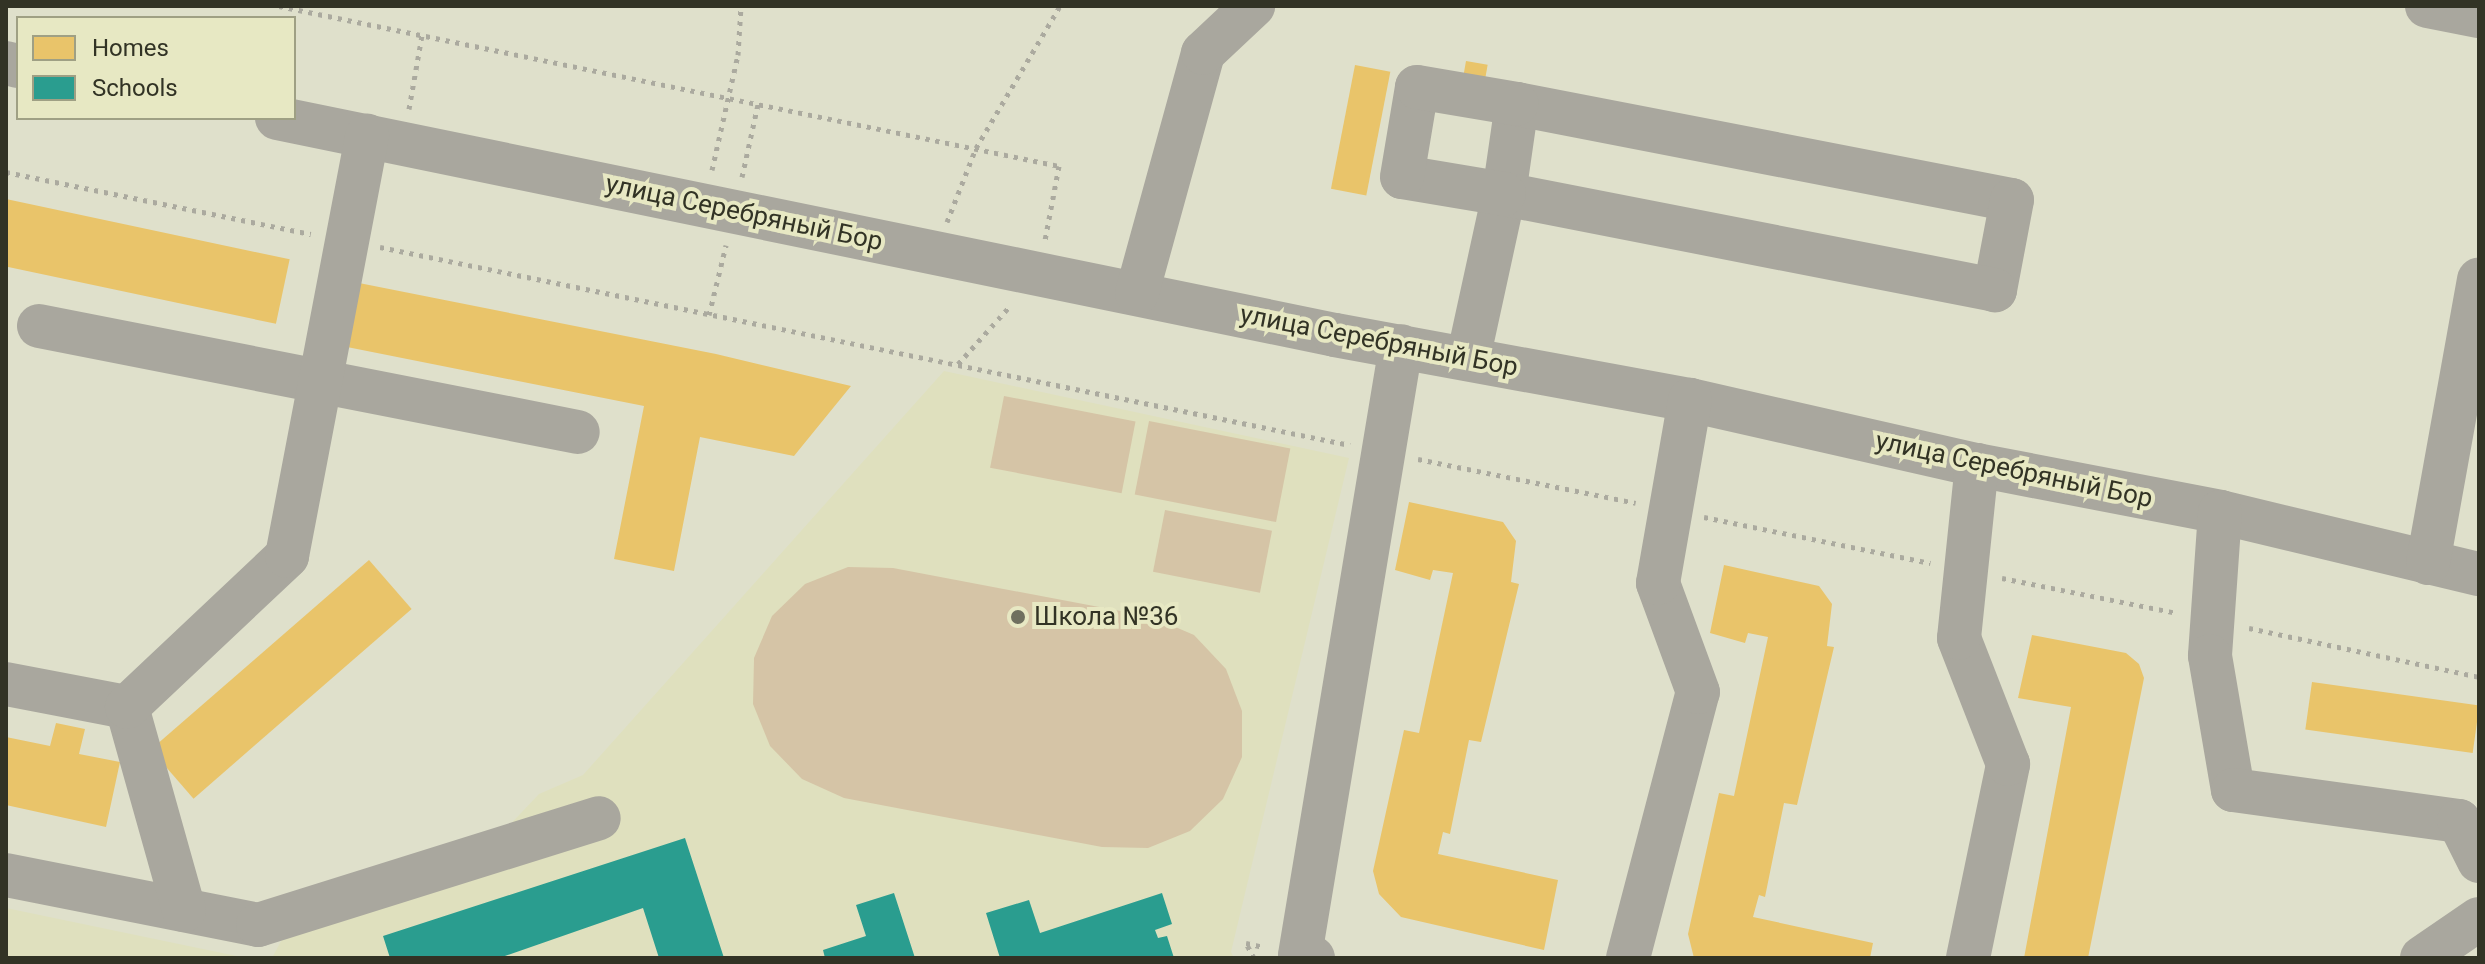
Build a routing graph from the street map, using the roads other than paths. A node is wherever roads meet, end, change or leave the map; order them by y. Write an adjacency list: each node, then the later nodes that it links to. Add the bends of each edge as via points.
1 (1253, 6): 9 (street, via 1203,53)
2 (2427, 6): 3 (street)
3 (2479, 16)
4 (1517, 104): 7 (street); 7 (street, via 1417,87 1402,177); 7 (street, via 2012,200 1995,290)
5 (287, 120): 6 (street, улица Серебряный Бор)
6 (385, 140): 9 (street, улица Серебряный Бор); 13 (street, via 348,241)
7 (1504, 194): 12 (street)
8 (2479, 280): 18 (street)
9 (1137, 293): 11 (street, улица Серебряный Бор)
10 (39, 326): 13 (street)
11 (1401, 346): 12 (street, улица Серебряный Бор); 27 (street, via 1300,955)
12 (1468, 359): 14 (street, улица Серебряный Бор)
13 (321, 378): 15 (street); 21 (street, via 287,556)
14 (1690, 400): 16 (street, улица Серебряный Бор); 28 (street, via 1658,583 1698,692)
15 (578, 432)
16 (1977, 465): 17 (street, улица Серебряный Бор); 29 (street, via 1959,638 2008,764)
17 (2220, 512): 18 (street, улица Серебряный Бор); 23 (street, via 2210,656 2233,790 2459,821)
18 (2428, 563): 19 (street, улица Серебряный Бор)
19 (2479, 574)
20 (6, 684): 21 (street)
21 (127, 707): 25 (street)
22 (599, 818): 25 (street, via 258,925)
23 (2479, 861)
24 (6, 875): 25 (street)
25 (184, 910)
26 (2479, 919): 30 (street)
27 (1313, 958)
28 (1628, 958)
29 (1968, 958)
30 (2422, 958)

